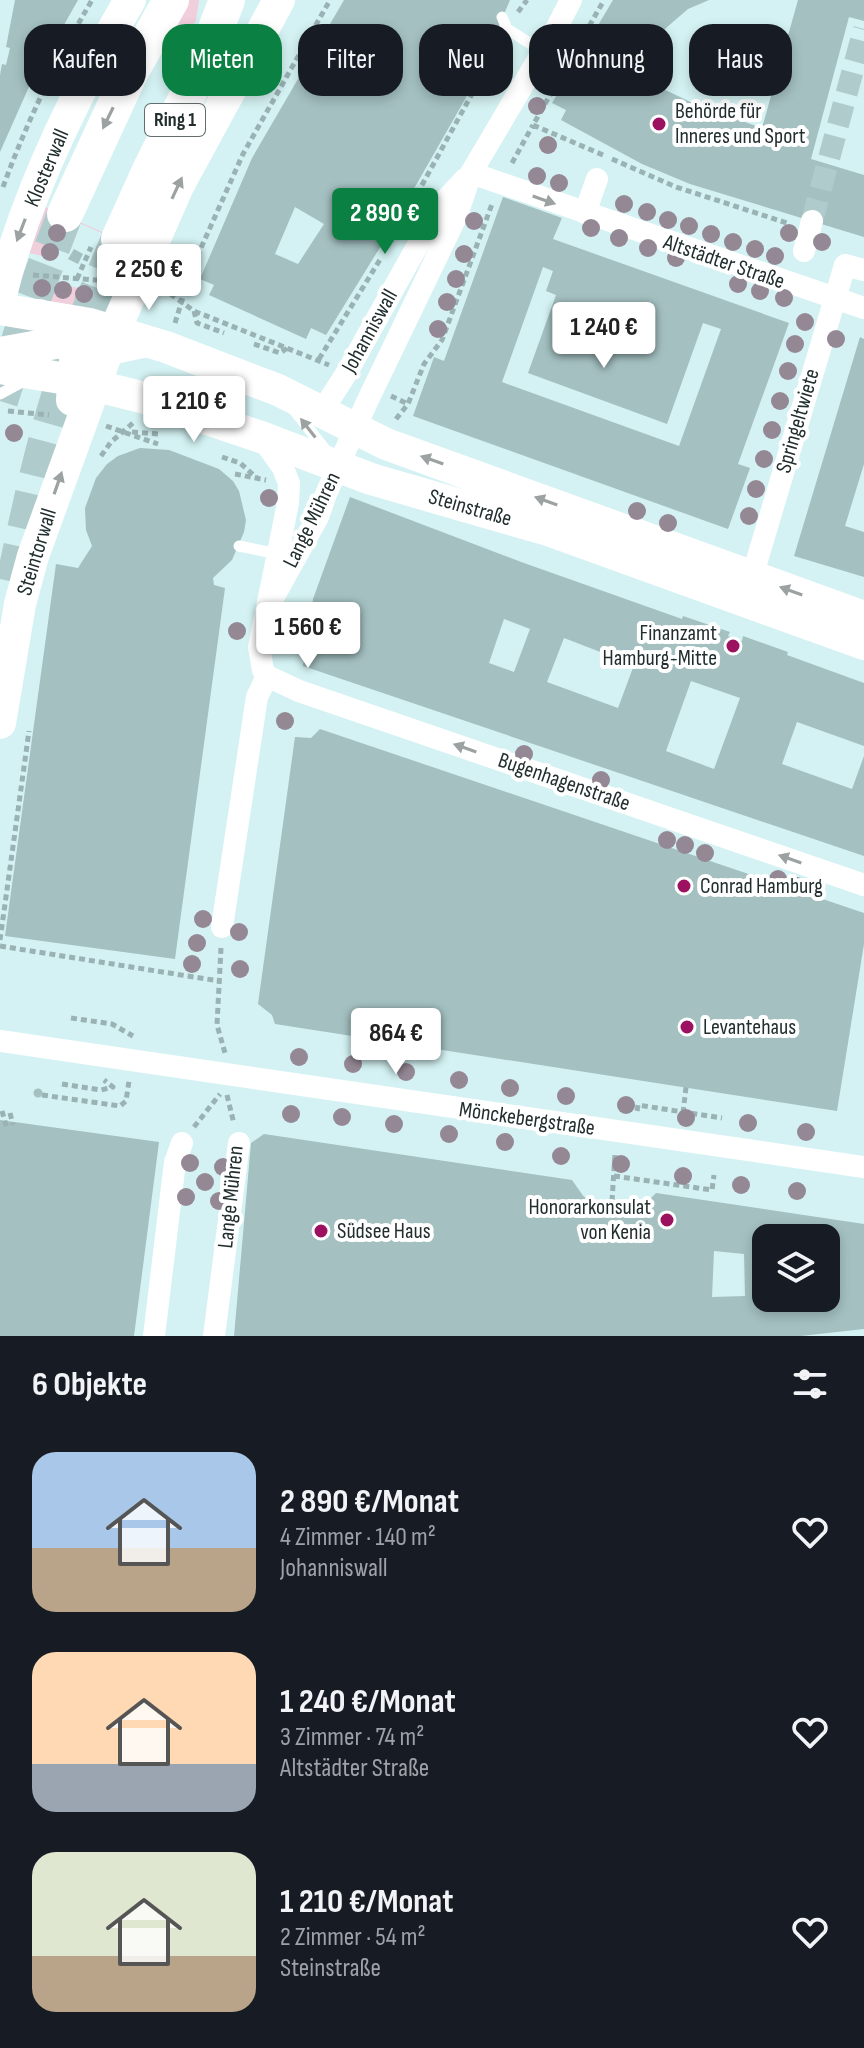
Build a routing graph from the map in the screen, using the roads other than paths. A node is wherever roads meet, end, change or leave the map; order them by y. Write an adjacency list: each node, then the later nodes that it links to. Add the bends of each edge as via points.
1 (130, 0): 16 (main road, Klosterwall, one-way to 16, via 41,177)
2 (171, 0): 13 (main road, Ring 1, one-way to 13, via 130,73)
3 (227, 0): 14 (main road, Ring 1, via 199,73)
4 (279, 0): 21 (main road, Ring 1, one-way to 4, via 178,186)
5 (571, 0): 7 (street, Johanniswall)
6 (502, 17): 8 (lane, via 507,29)
7 (557, 24)
8 (529, 43)
9 (529, 73): 10 (street, Johanniswall)
10 (471, 173): 12 (street, Altstädter Straße, one-way to 12); 29 (street, Johanniswall, via 439,207); 30 (street, Johanniswall, via 457,215)
11 (597, 179): 12 (street)
12 (585, 213): 17 (street, Altstädter Straße)
13 (65, 214)
14 (106, 241)
15 (854, 267): 17 (street, Springeltwiete)
16 (0, 299)
17 (834, 300): 18 (street, Altstädter Straße); 35 (street, Springeltwiete)
18 (864, 308)
19 (0, 309): 20 (main road, Steinstraße)
20 (40, 315): 21 (main road, Steinstraße); 24 (main road, via 64,331)
21 (115, 330): 22 (main road, Steinstraße); 24 (main road, Ring 1)
22 (166, 347): 24 (lane); 27 (main road, Steinstraße)
23 (0, 353): 24 (main road)
24 (84, 366): 26 (main road, Steinstraße); 31 (main road, Steinstraße, via 145,398); 40 (main road, Steintorwall / Ring 1, one-way to 24, via 20,604 72,442)
25 (0, 368): 26 (main road, Steinstraße)
26 (39, 374): 28 (lane)
27 (278, 390): 29 (main road, Steinstraße); 32 (lane, one-way to 27)
28 (0, 394)
29 (322, 411): 30 (main road, Steinstraße)
30 (355, 429): 32 (street, Lange Mühren); 35 (main road, Steinstraße, one-way to 30, via 386,444)
31 (261, 437): 32 (main road, Steinstraße); 34 (street, Lange Mühren, via 289,483)
32 (338, 466): 36 (street, Lange Mühren, via 318,517); 38 (main road, Steinstraße, via 548,530)
33 (239, 546): 34 (lane)
34 (278, 554): 36 (street, Lange Mühren)
35 (756, 564): 37 (main road, Steinstraße, one-way to 35)
36 (267, 609): 39 (street, Lange Mühren, via 259,647)
37 (864, 617)
38 (864, 644)
39 (267, 676): 41 (street, Bugenhagenstraße, one-way to 39); 42 (street, Lange Mühren, via 257,697)
40 (15, 723)
41 (864, 885)
42 (222, 927)
43 (2, 1042): 46 (street, Mönckebergstraße)
44 (182, 1143): 47 (street, via 175,1162)
45 (239, 1143): 48 (street, Lange Mühren)
46 (864, 1167)
47 (154, 1336)
48 (214, 1336)

